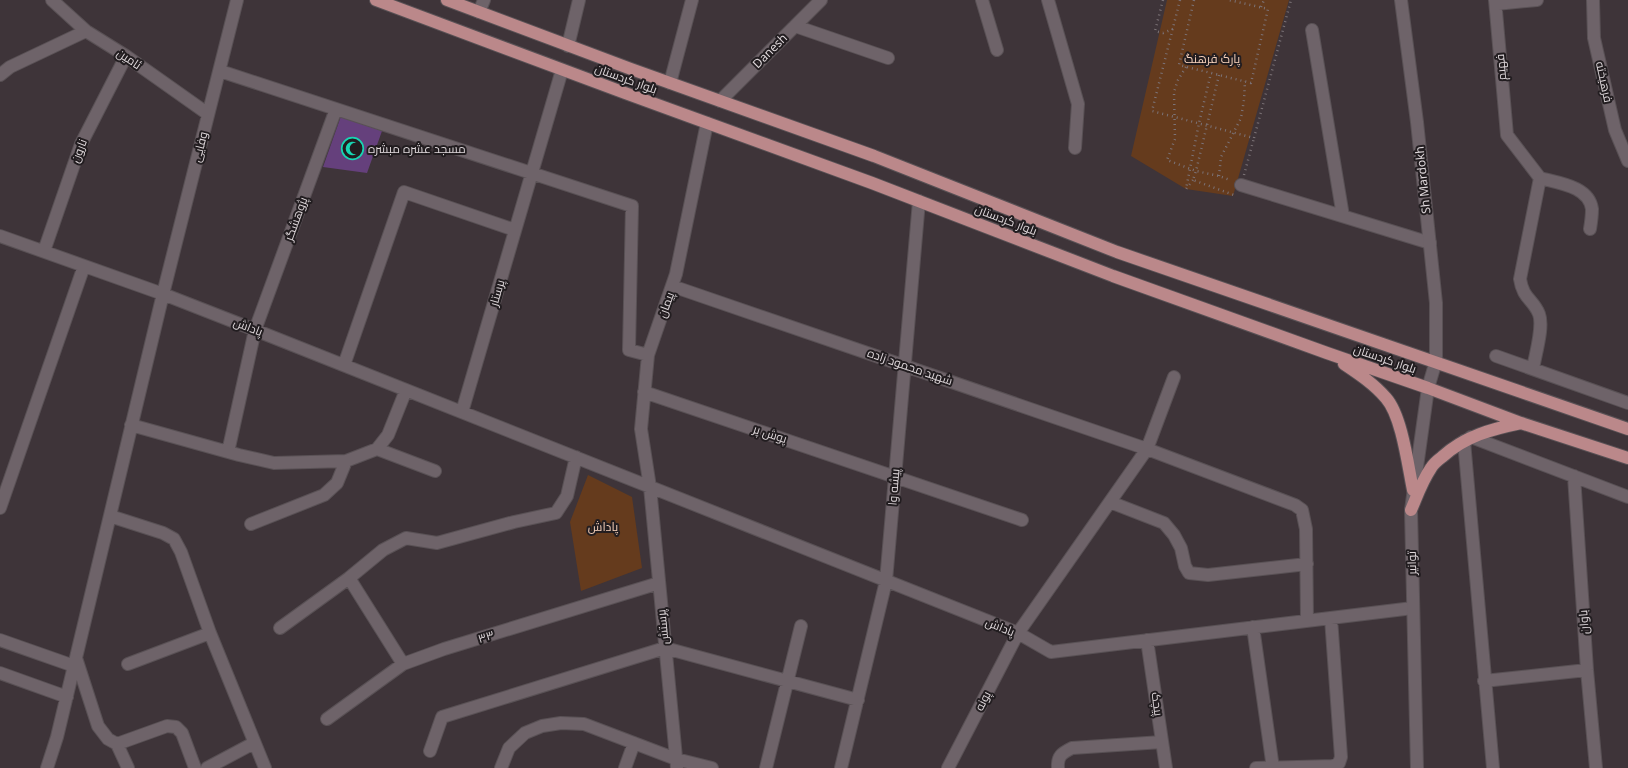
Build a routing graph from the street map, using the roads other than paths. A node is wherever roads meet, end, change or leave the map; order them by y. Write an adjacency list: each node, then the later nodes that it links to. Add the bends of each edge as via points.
1 (52, 0): 17 (street, ئامین)
2 (237, 0): 23 (street, وفایی)
3 (376, 0): 22 (main road, بلوار کردستان)
4 (446, 0): 14 (main road, بلوار کردستان)
5 (580, 0): 18 (street)
6 (692, 0): 25 (street)
7 (821, 0): 15 (street, Danesh)
8 (982, 0): 19 (street)
9 (1048, 0): 30 (street, via 1078,104)
10 (1401, 0): 40 (street, Sh Mardokh)
11 (1537, 0): 13 (street)
12 (1593, 0): 31 (street, فرهیخته, via 1594,38 1600,66 1615,130)
13 (1495, 2): 33 (street, فهیم, via 1507,135)
14 (482, 6): 18 (main road, بلوار کردستان)
15 (795, 26): 21 (street); 26 (street, Danesh)
16 (1312, 30): 36 (street)
17 (86, 31): 20 (street, ئامین); 24 (street, via 10,67)
18 (568, 46): 25 (main road, بلوار کردستان)
19 (997, 50)
20 (126, 56): 28 (street, ئامین); 41 (street, نارون, via 81,144)
21 (888, 58)
22 (562, 70): 29 (main road, بلوار کردستان); 32 (street, پرستار)
23 (220, 71): 27 (street); 28 (street, وفایی)
24 (0, 75)
25 (670, 83): 26 (main road, بلوار کردستان)
26 (720, 101): 49 (main road, بلوار کردستان, via 874,156 1117,252)
27 (336, 109): 32 (street); 45 (street, پژوهشگر)
28 (208, 114): 44 (street, وفایی)
29 (707, 123): 35 (main road, بلوار کردستان); 43 (street, پیمان)
30 (1075, 148)
31 (1628, 161)
32 (532, 173): 38 (street, پرستار); 47 (street, via 632,206 629,350)
33 (1540, 178): 37 (street, via 1581,191 1588,197 1592,209); 52 (street, via 1520,279 1525,296 1539,314)
34 (1241, 185): 36 (street)
35 (919, 201): 46 (main road, بلوار کردستان, via 1113,276); 51 (street, پیشه وا)
36 (1343, 216): 40 (street)
37 (1590, 229)
38 (515, 230): 50 (street, via 404,192); 58 (street, پرستار)
39 (0, 236): 41 (street, پاداش)
40 (1430, 243): 49 (street, Sh Mardokh, via 1436,303)
41 (44, 251): 42 (street, پاداش)
42 (84, 266): 44 (street, پاداش); 76 (street)
43 (672, 286): 47 (street, پیمان); 51 (street, شهید محمود زاده)
44 (162, 294): 45 (street, پاداش); 60 (street, وفایی)
45 (255, 330): 50 (street, پاداش); 65 (street, پژوهشگر)
46 (1327, 353): 54 (main road, بلوار کردستان); 73 (main road, via 1366,378 1388,399 1399,424)
47 (648, 355): 56 (street, پیمان)
48 (1496, 356): 52 (street)
49 (1436, 361): 54 (street, توانیر); 61 (main road, بلوار کردستان)
50 (344, 365): 55 (street, پاداش)
51 (905, 365): 64 (street, شهید محمود زاده); 70 (street, پیشه وا)
52 (1533, 369): 57 (street)
53 (1174, 377): 64 (street, پونه)
54 (1428, 388): 59 (main road, بلوار کردستان); 73 (street, توانیر)
55 (406, 390): 58 (street, پاداش); 63 (street, via 388,435)
56 (644, 392): 70 (street, پوش پر); 72 (street, پیمان, via 641,429)
57 (1628, 403)
58 (462, 412): 66 (street, پاداش)
59 (1521, 423): 62 (main road); 67 (main road, بلوار کردستان)
60 (131, 426): 65 (street); 78 (street, وفایی)
61 (1628, 429)
62 (1467, 439): 71 (street); 77 (main road, via 1432,466); 101 (street)
63 (377, 448): 68 (street); 69 (street)
64 (1147, 449): 75 (street, پونه); 81 (street, شهید محمود زاده, via 1295,504 1305,519)
65 (228, 452): 68 (street, via 274,463)
66 (576, 457): 72 (street, پاداش); 82 (street, via 567,496 556,513 437,543 406,538 383,550)
67 (1628, 458)
68 (346, 461): 80 (street, via 336,483 324,495)
69 (435, 471)
70 (895, 476): 79 (street, پوش پر); 83 (street, پیشه وا)
71 (1574, 476): 74 (street); 99 (street, باوان)
72 (650, 487): 83 (street, پاداش); 84 (street, پرستش)
73 (1413, 490): 77 (street, توانیر)
74 (1628, 497)
75 (1110, 502): 81 (street, via 1164,524 1174,535 1189,573 1208,575); 92 (street, پونه)
76 (0, 508)
77 (1411, 510): 85 (street, توانیر)
78 (110, 516): 91 (street, via 174,539); 96 (street, وفایی)
79 (1022, 520)
80 (250, 524)
81 (1307, 564): 87 (street, شهید محمود زاده)
82 (349, 578): 90 (street); 98 (street)
83 (886, 581): 92 (street, پاداش); 104 (street, پیشه وا)
84 (659, 583): 95 (street, پرستش); 98 (street, ۳۳)
85 (1413, 608): 86 (street, پاداش); 127 (street, توانیر)
86 (1331, 618): 87 (street, پاداش); 126 (street, via 1341,757 1333,766)
87 (1307, 621): 89 (street, پاداش)
88 (801, 626): 102 (street)
89 (1253, 627): 94 (street, پاداش); 126 (street)
90 (280, 628)
91 (210, 633): 97 (street); 106 (street)
92 (1018, 633): 94 (street, پاداش, via 1051,652); 122 (street, پونه)
93 (0, 640): 96 (street)
94 (1147, 640): 107 (street, پیچک)
95 (665, 648): 102 (street); 110 (street, via 442,717); 111 (street, پرستش)
96 (75, 662): 103 (street, وفایی); 109 (street, via 98,726 108,739)
97 (128, 664)
98 (403, 664): 105 (street, ۳۳)
99 (1588, 670): 101 (street); 129 (street, باوان)
100 (0, 673): 103 (street)
101 (1484, 680): 128 (street)
102 (788, 681): 104 (street); 120 (street)
103 (67, 697): 112 (street, وفایی)
104 (858, 700): 121 (street, پیشه وا)
105 (327, 718)
106 (254, 742): 115 (street); 116 (street)
107 (1162, 742): 123 (street, via 1072,748 1062,753 1057,761); 124 (street, پیچک)
108 (634, 743): 111 (street); 117 (street, via 584,724 561,722 525,733 509,748); 118 (street)
109 (117, 744): 113 (street); 114 (street, via 167,726 176,727 182,733)
110 (430, 751)
111 (676, 763): 119 (street)
112 (47, 768)
113 (128, 768)
114 (195, 768)
115 (207, 768)
116 (265, 768)
117 (501, 768)
118 (625, 768)
119 (712, 768)
120 (766, 768)
121 (841, 768)
122 (948, 768)
123 (1058, 768)
124 (1166, 768)
125 (1256, 768): 126 (street)
126 (1273, 768)
127 (1417, 768)
128 (1493, 768)
129 (1596, 768)

